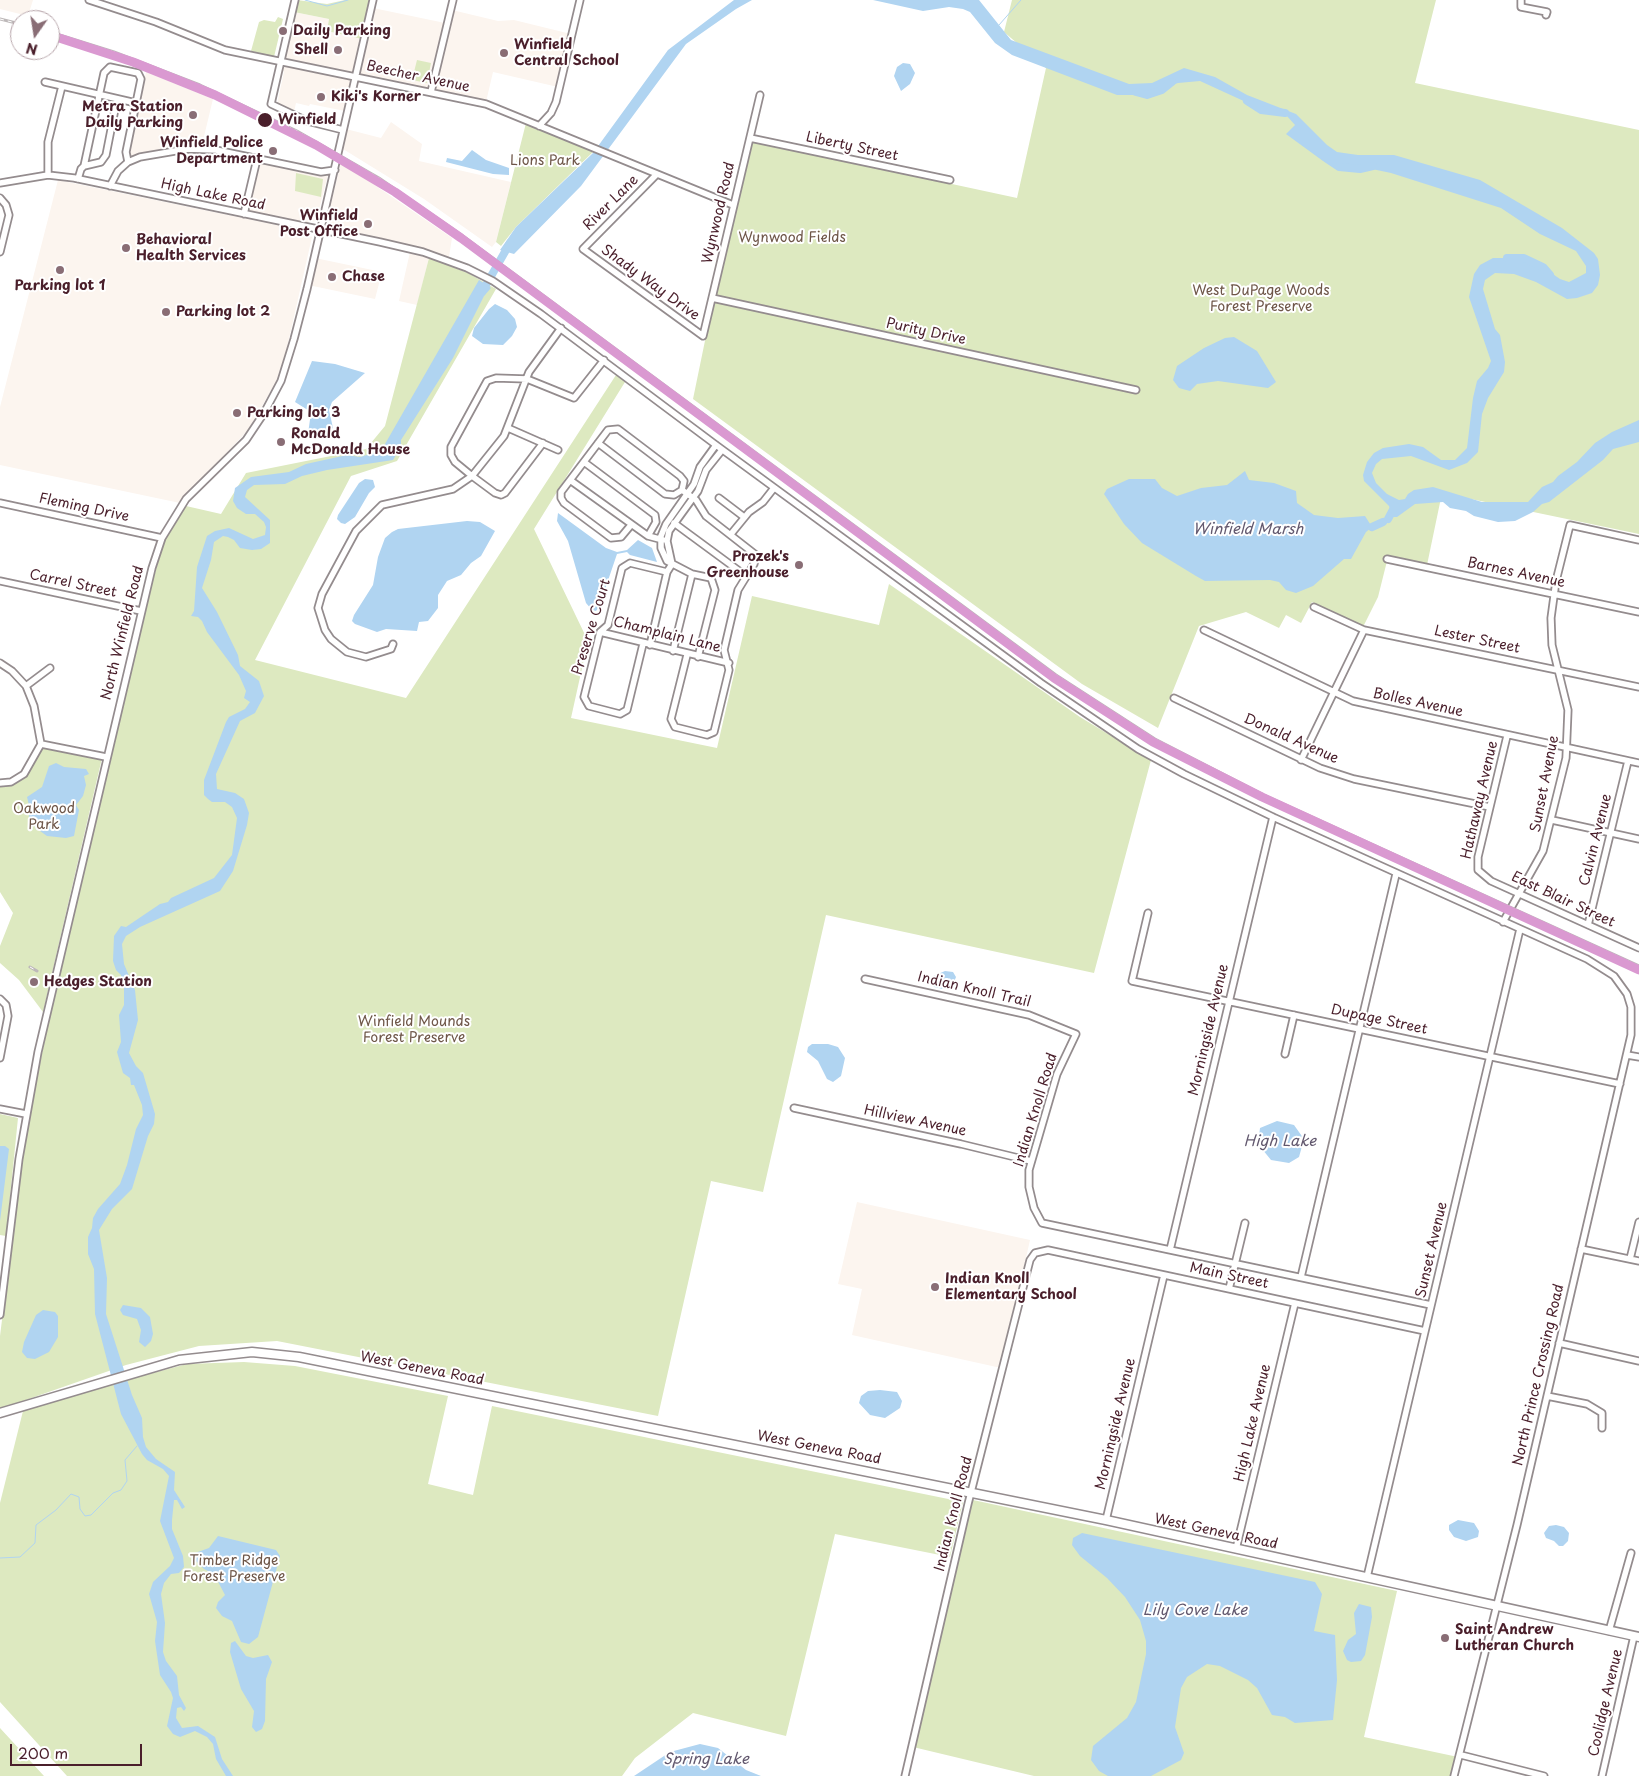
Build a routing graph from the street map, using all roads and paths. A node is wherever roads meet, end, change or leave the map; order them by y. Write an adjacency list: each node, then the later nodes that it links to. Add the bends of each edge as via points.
1 (89, 0): 8 (street, Beecher Avenue, via 225,50)
2 (295, 0): 8 (street)
3 (372, 0): 9 (street, North Winfield Road)
4 (452, 0): 12 (street)
5 (580, 0): 17 (street, via 556,102)
6 (1521, 0): 7 (street, via 1521,7 1547,12)
7 (1546, 15)
8 (281, 61): 9 (street, Beecher Avenue); 18 (street, via 271,104 308,121)
9 (355, 76): 12 (street, Beecher Avenue); 18 (street, North Winfield Road)
10 (45, 82): 11 (street)
11 (62, 86): 13 (street); 26 (street, via 48,142)
12 (431, 92): 17 (street, Beecher Avenue, via 486,104)
13 (99, 94): 15 (street); 16 (street, via 104,73 110,67 138,73 141,79); 22 (street)
14 (760, 95): 19 (street, Wynwood Road)
15 (117, 99): 16 (street); 22 (street, via 106,155 101,162)
16 (136, 103): 21 (street, via 126,152)
17 (540, 126): 25 (street, Beecher Avenue)
18 (343, 130): 23 (street, North Winfield Road)
19 (750, 138): 28 (street, Liberty Street); 33 (street, Wynwood Road)
20 (257, 159): 21 (street, via 194,149); 24 (street); 34 (street)
21 (130, 161): 31 (street, via 118,170)
22 (84, 166): 27 (street)
23 (335, 170): 24 (street); 29 (street, North Winfield Road)
24 (321, 172): 29 (street)
25 (657, 174): 33 (street, Beecher Avenue); 36 (street, River Lane)
26 (48, 175): 27 (street, High Lake Road); 30 (street, High Lake Road)
27 (78, 179): 31 (street, High Lake Road)
28 (950, 180)
29 (332, 181): 35 (street, North Winfield Road)
30 (0, 182)
31 (110, 186): 34 (street, High Lake Road)
32 (0, 198): 37 (street, via 9,215)
33 (734, 205): 38 (street, Wynwood Road)
34 (244, 214): 35 (street, High Lake Road)
35 (321, 230): 39 (street, High Lake Road, via 423,252 481,275); 63 (street, North Winfield Road, via 294,339 272,400 244,441 186,499)
36 (583, 249): 40 (street, Shady Way Drive)
37 (0, 252)
38 (712, 298): 40 (street, Wynwood Road); 43 (street, Purity Drive)
39 (562, 328): 41 (street, High Lake Road); 42 (street)
40 (703, 336)
41 (604, 360): 42 (street, via 574,398); 47 (street, High Lake Road)
42 (527, 379): 44 (street); 51 (street, via 487,380 450,451 452,459)
43 (1136, 390)
44 (508, 428): 45 (street); 51 (street)
45 (543, 443): 48 (street); 51 (street, via 505,493 495,494)
46 (598, 443): 50 (street); 54 (street, via 665,494 674,495); 54 (street, via 608,430 618,429 680,476 684,481)
47 (716, 445): 49 (street, High Lake Road); 55 (street, via 700,467)
48 (558, 450)
49 (722, 450): 53 (street, High Lake Road); 55 (street, via 704,474 700,488)
50 (584, 462): 52 (street); 62 (street, via 655,515 656,522)
51 (472, 476): 79 (street, via 453,489 382,505 357,529 320,597 319,612 328,635 347,652 366,657 391,649)
52 (570, 480): 60 (street); 60 (street, via 561,492 562,501 608,537 621,537)
53 (774, 488): 58 (street); 102 (street, High Lake Road, via 1101,726 1169,766)
54 (682, 490): 55 (street)
55 (690, 496): 59 (street); 61 (street, via 706,516); 64 (street, via 666,524)
56 (719, 498): 58 (street)
57 (0, 503): 63 (street, Fleming Drive)
58 (744, 517): 61 (street)
59 (674, 523): 64 (street); 70 (street)
60 (631, 525): 62 (street)
61 (731, 534): 70 (street, via 756,555)
62 (648, 536): 64 (street)
63 (162, 538): 74 (street, North Winfield Road)
64 (664, 540): 67 (street, via 663,553)
65 (1639, 540): 72 (street, Sunset Avenue, via 1570,525)
66 (1387, 559): 72 (street, Barnes Avenue)
67 (672, 564): 68 (street); 69 (street)
68 (667, 572): 78 (street, Preserve Court, via 630,563 622,568 608,625); 81 (street)
69 (692, 574): 82 (street); 84 (street, via 711,578 715,590)
70 (746, 576): 86 (street, via 738,590 724,650)
71 (0, 581): 74 (street, Carrel Street)
72 (1554, 594): 75 (street, Barnes Avenue); 88 (street, Sunset Avenue, via 1551,631)
73 (1314, 607): 77 (street, Lester Street)
74 (141, 611): 96 (street, North Winfield Road)
75 (1639, 612)
76 (1204, 630): 91 (street, Bolles Avenue)
77 (1364, 630): 88 (street, Lester Street); 91 (street)
78 (600, 632): 80 (street, Champlain Lane); 80 (street, Preserve Court, via 584,698 589,706 620,714 627,710)
79 (393, 644)
80 (643, 644): 81 (street, Champlain Lane)
81 (650, 645): 82 (street, Champlain Lane)
82 (673, 651): 83 (street, Champlain Lane)
83 (687, 655): 84 (street, Champlain Lane); 86 (street, via 671,720 675,727 707,735 714,732 730,670)
84 (698, 657): 86 (street, Champlain Lane)
85 (0, 662): 89 (street)
86 (728, 663)
87 (50, 668): 89 (street)
88 (1559, 670): 90 (street, Lester Street); 95 (street, Sunset Avenue, via 1568,710)
89 (26, 686): 94 (street, via 34,706)
90 (1639, 687)
91 (1333, 693): 93 (street, Bolles Avenue, via 1364,705); 97 (street)
92 (1174, 698): 97 (street, Donald Avenue)
93 (1508, 736): 95 (street, Bolles Avenue); 101 (street, Hathaway Avenue)
94 (41, 744): 96 (street); 100 (street, via 24,774 18,779)
95 (1567, 748): 98 (street, Bolles Avenue); 103 (street, Sunset Avenue)
96 (106, 758): 129 (street, North Winfield Road, via 46,1012)
97 (1301, 760): 101 (street, Donald Avenue, via 1354,779)
98 (1628, 761): 99 (street, Bolles Avenue); 104 (street, Calvin Avenue)
99 (1639, 763)
100 (0, 783)
101 (1490, 807): 106 (street, Hathaway Avenue)
102 (1272, 817): 107 (street, High Lake Road); 117 (street, Morningside Avenue)
103 (1552, 820): 104 (street); 108 (street, Sunset Avenue, via 1540,859)
104 (1610, 833): 105 (street); 111 (street, Calvin Avenue)
105 (1639, 839)
106 (1478, 870): 108 (street, East Blair Street, via 1487,879)
107 (1396, 874): 110 (street, High Lake Road); 119 (street)
108 (1518, 893): 110 (street, Sunset Avenue); 111 (street, East Blair Street)
109 (1148, 913): 117 (street, Dupage Street, via 1132,981)
110 (1503, 922): 112 (street, High Lake Road)
111 (1588, 924): 113 (street, East Blair Street)
112 (1520, 930): 115 (street, High Lake Road, via 1598,964); 123 (street, Sunset Avenue)
113 (1639, 948)
114 (865, 979): 120 (street, Indian Knoll Trail, via 1029,1015)
115 (1618, 981): 122 (street, North Prince Crossing Road, via 1627,994 1632,1014)
116 (0, 998): 125 (street, via 6,1005 8,1016)
117 (1229, 1001): 118 (street, Dupage Street); 135 (street, Morningside Avenue)
118 (1294, 1015): 119 (street, Dupage Street); 121 (street)
119 (1360, 1029): 123 (street, Dupage Street); 142 (street)
120 (1076, 1034): 130 (street, Indian Knoll Road, via 1057,1074)
121 (1285, 1054)
122 (1627, 1055): 124 (street); 126 (street, North Prince Crossing Road)
123 (1490, 1057): 126 (street, Dupage Street); 145 (street, Sunset Avenue)
124 (1639, 1057)
125 (0, 1058)
126 (1620, 1084): 134 (street, North Prince Crossing Road)
127 (794, 1108): 130 (street, Hillview Avenue)
128 (0, 1109): 129 (street)
129 (26, 1114): 140 (street, North Winfield Road)
130 (1030, 1161): 132 (street, Indian Knoll Road, via 1029,1187)
131 (1639, 1222): 136 (street)
132 (1042, 1223): 135 (street, Main Street)
133 (1245, 1223): 139 (street)
134 (1581, 1249): 136 (street); 148 (street, North Prince Crossing Road)
135 (1170, 1250): 139 (street, Main Street)
136 (1630, 1259): 138 (street)
137 (1030, 1260): 141 (street, Main Street, via 1035,1253 1048,1250); 153 (street, Indian Knoll Road)
138 (1639, 1261)
139 (1235, 1264): 142 (street, Main Street); 143 (street)
140 (3, 1265): 146 (street, North Winfield Road)
141 (1164, 1275): 143 (street, Main Street); 154 (street, Morningside Avenue)
142 (1301, 1277): 145 (street, Main Street)
143 (1229, 1289): 144 (street, Main Street)
144 (1295, 1303): 147 (street, Main Street); 155 (street, High Lake Avenue)
145 (1431, 1305): 147 (street, Sunset Avenue)
146 (0, 1315)
147 (1425, 1331): 157 (street, Sunset Avenue)
148 (1559, 1343): 149 (street); 150 (street, North Prince Crossing Road)
149 (1639, 1361)
150 (1547, 1396): 152 (street, via 1587,1404 1602,1413); 158 (street, North Prince Crossing Road)
151 (0, 1413): 153 (main road, West Geneva Road, via 171,1362 252,1352 299,1357)
152 (1602, 1428)
153 (972, 1492): 154 (main road, West Geneva Road); 162 (street, Indian Knoll Road)
154 (1106, 1520): 155 (main road, West Geneva Road)
155 (1236, 1549): 157 (main road, West Geneva Road)
156 (1632, 1553): 159 (street)
157 (1367, 1577): 158 (main road, West Geneva Road)
158 (1497, 1607): 159 (main road, West Geneva Road); 161 (street, North Prince Crossing Road)
159 (1609, 1631): 160 (main road, West Geneva Road)
160 (1636, 1636): 165 (street, Coolidge Avenue)
161 (1461, 1755): 163 (street, North Prince Crossing Road); 164 (street)
162 (905, 1776)
163 (1454, 1776)
164 (1544, 1776)
165 (1602, 1776)

